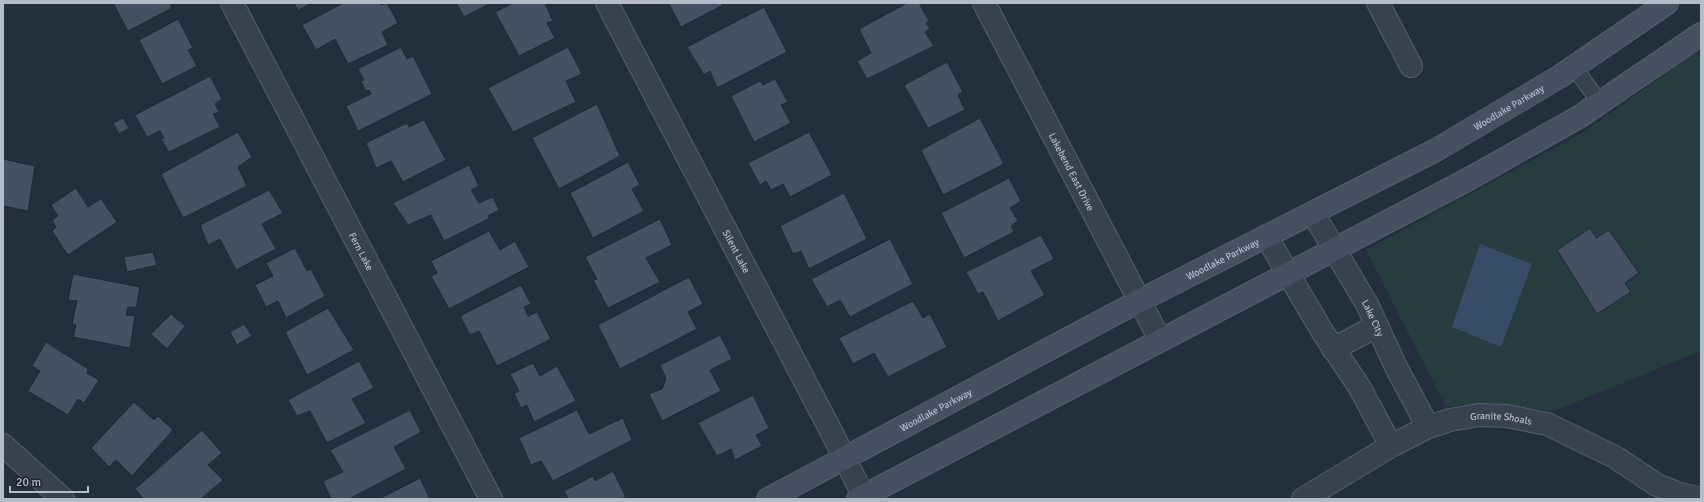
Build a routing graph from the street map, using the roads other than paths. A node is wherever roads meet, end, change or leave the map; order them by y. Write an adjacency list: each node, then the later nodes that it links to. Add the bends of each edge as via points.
1 (232, 3): 24 (street, Fern Lake)
2 (607, 3): 21 (street, Silent Lake)
3 (984, 3): 14 (street, Lakebend East Drive)
4 (1378, 3): 7 (street)
5 (1667, 3): 8 (street, Woodlake Parkway)
6 (1701, 34): 9 (street)
7 (1411, 66)
8 (1574, 67): 9 (lane); 10 (street, Woodlake Parkway, via 1436,150)
9 (1600, 103): 12 (street, via 1467,180)
10 (1313, 212): 11 (street, Woodlake Parkway); 12 (street, Lake City)
11 (1266, 236): 13 (street); 14 (street, Woodlake Parkway)
12 (1334, 249): 13 (street); 15 (street, Lake City)
13 (1288, 273): 16 (street); 17 (street)
14 (1139, 301): 16 (street, Lakebend East Drive); 21 (street, Woodlake Parkway)
15 (1377, 326): 17 (street); 18 (street, Lake City)
16 (1160, 340): 22 (street)
17 (1333, 349): 20 (street, via 1360,388)
18 (1428, 427): 20 (street, Granite Shoals); 27 (street, Granite Shoals, via 1479,415 1507,416 1546,424 1615,457 1657,484)
19 (3, 445): 23 (street)
20 (1390, 446): 26 (street, Granite Shoals)
21 (844, 457): 22 (street, Silent Lake); 25 (street, Woodlake Parkway)
22 (862, 498)
23 (63, 499)
24 (491, 499)
25 (768, 499)
26 (1303, 499)
27 (1700, 499)

